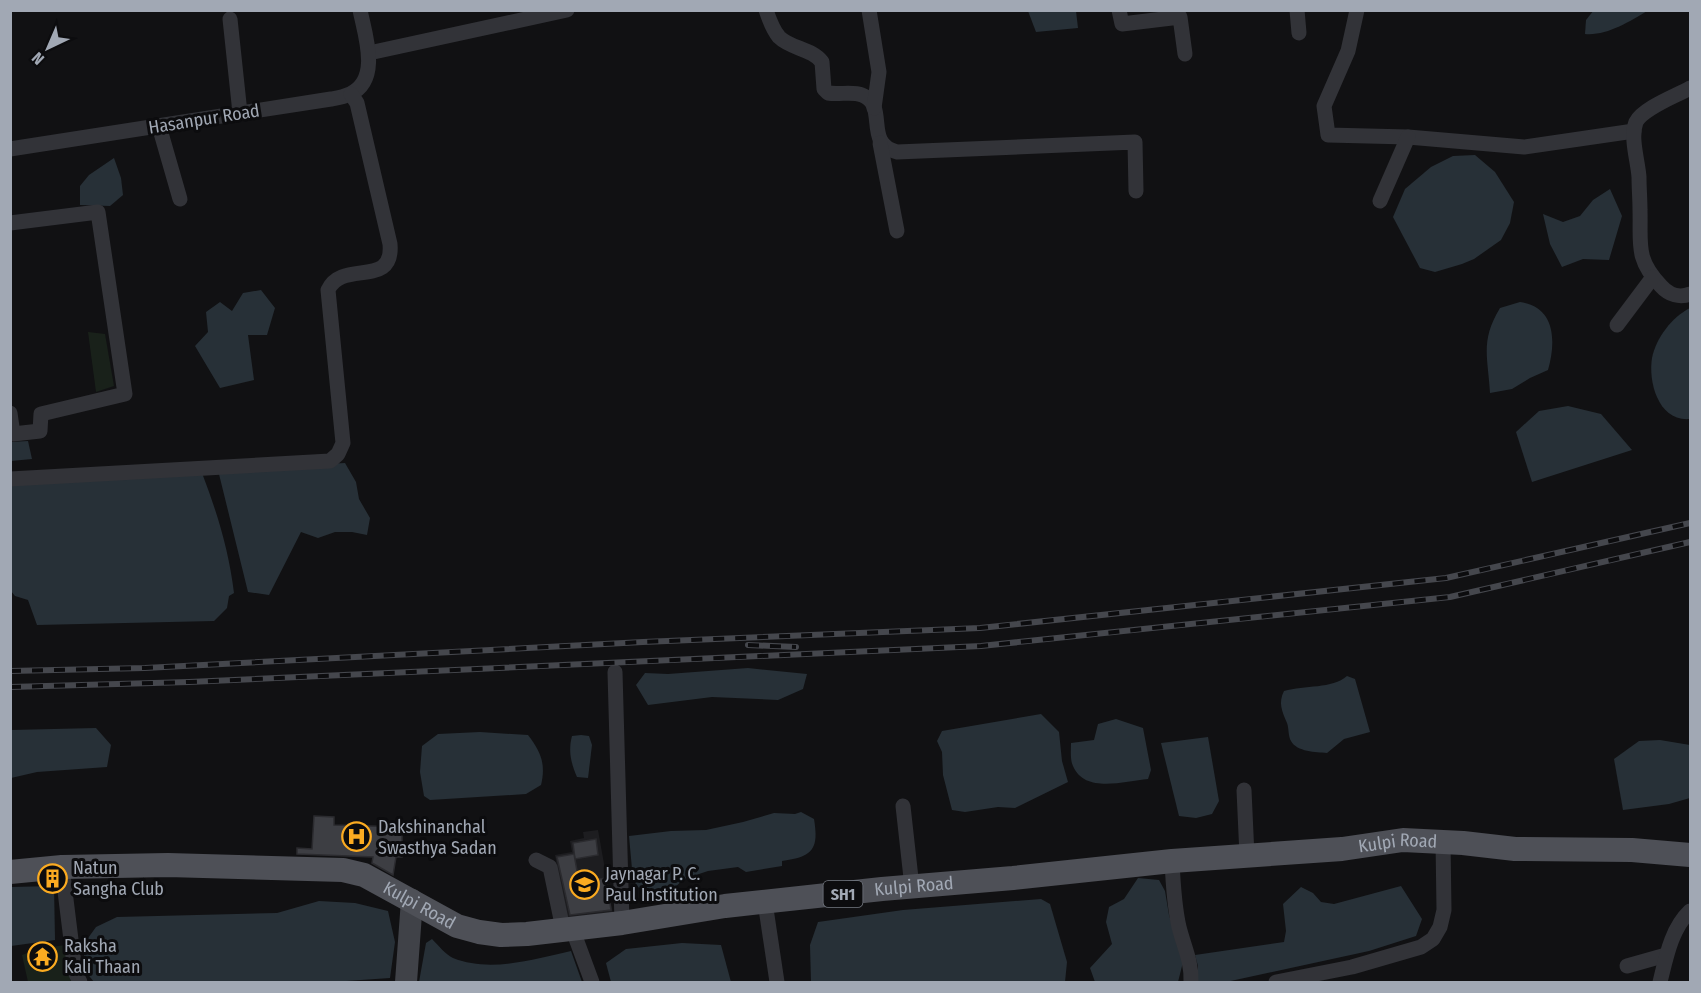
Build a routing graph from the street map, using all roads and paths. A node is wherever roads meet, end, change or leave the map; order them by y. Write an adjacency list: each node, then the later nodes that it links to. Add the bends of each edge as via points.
1 (360, 10): 10 (street)
2 (567, 10): 10 (street)
3 (766, 10): 14 (street, via 779,37 822,62 824,89 828,93 860,94)
4 (869, 10): 14 (street, via 879,72)
5 (1119, 10): 11 (street, via 1122,24 1180,17)
6 (1297, 10): 9 (street)
7 (1357, 10): 18 (street, via 1348,51 1324,106 1328,135)
8 (230, 19): 15 (street)
9 (1299, 33)
10 (369, 53): 13 (street, via 366,74)
11 (1185, 54)
12 (1690, 88): 17 (street, via 1643,113)
13 (351, 94): 15 (street, Hasanpur Road); 31 (street, via 357,103 391,255 375,272 337,278 328,290 343,442 338,454 330,461)
14 (874, 108): 19 (street)
15 (240, 113): 16 (street, Hasanpur Road)
16 (159, 126): 20 (street, Hasanpur Road); 22 (street)
17 (1634, 131): 18 (street, via 1524,147); 26 (street, via 1641,258)
18 (1408, 137): 23 (street)
19 (880, 143): 21 (street, via 897,152 1135,142); 25 (street)
20 (10, 149)
21 (1136, 191)
22 (180, 200)
23 (1380, 201)
24 (10, 223): 30 (street, via 98,212 125,394 41,414 40,431)
25 (897, 231)
26 (1653, 277): 27 (street, via 1666,292); 28 (street)
27 (1690, 294)
28 (1617, 325)
29 (10, 413): 30 (street)
30 (12, 434)
31 (10, 478)
32 (615, 672): 46 (street)
33 (1244, 790): 37 (street)
34 (903, 806): 42 (street)
35 (1443, 841): 36 (main road, Kulpi Road / SH1, via 1515,849 1632,850); 37 (main road, Kulpi Road / SH1, via 1403,840); 50 (street, via 1444,910 1433,939)
36 (1690, 855)
37 (1247, 856): 39 (main road, Kulpi Road / SH1)
38 (536, 860): 47 (street, via 550,867)
39 (1172, 861): 42 (main road, Kulpi Road / SH1); 55 (street, via 1175,906 1192,967)
40 (62, 867): 41 (main road, Kulpi Road / SH1); 43 (main road, Kulpi Road / SH1, via 203,865 343,870 364,875); 51 (street, via 75,972)
41 (10, 872)
42 (912, 887): 44 (main road, Kulpi Road / SH1)
43 (412, 900): 47 (main road, Kulpi Road / SH1, via 457,926 479,932 510,935); 52 (main road)
44 (765, 902): 46 (main road, Kulpi Road / SH1); 54 (street)
45 (1690, 911): 48 (street, via 1682,918)
46 (622, 922): 47 (main road, Kulpi Road / SH1)
47 (568, 928): 53 (street)
48 (1666, 955): 49 (street); 57 (street)
49 (1627, 966)
50 (1339, 977): 56 (street)
51 (80, 982)
52 (406, 982)
53 (592, 982)
54 (777, 982)
55 (1191, 982)
56 (1276, 982)
57 (1660, 982)

